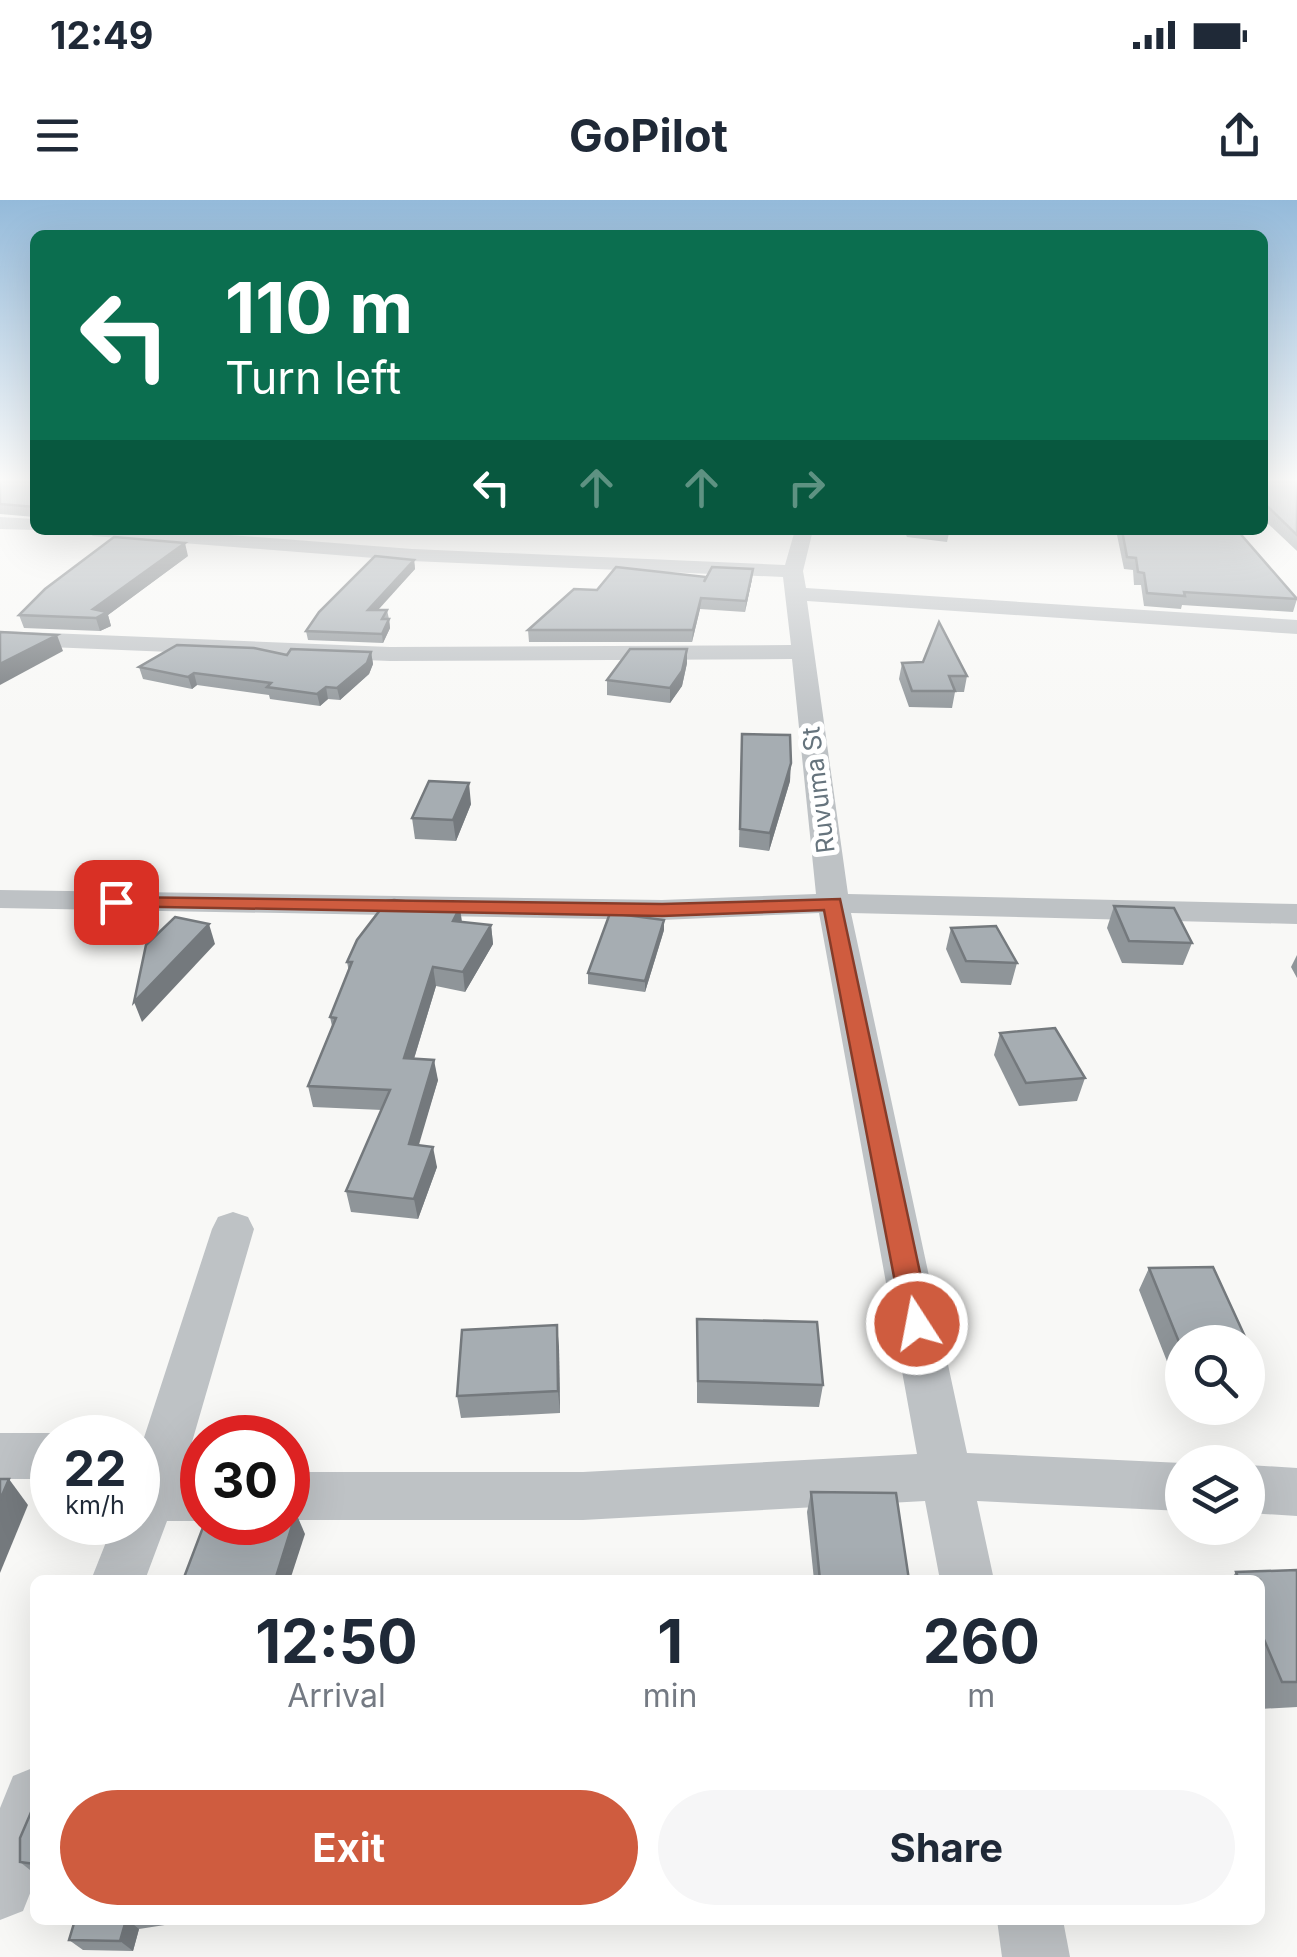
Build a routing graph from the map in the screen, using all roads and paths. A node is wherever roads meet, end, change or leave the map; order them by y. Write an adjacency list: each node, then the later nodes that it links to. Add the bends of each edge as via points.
1 (533, 563): 3 (street)
2 (798, 563): 3 (street, Ruvuma St)
3 (795, 582): 4 (street); 6 (street, Ruvuma St)
4 (1297, 626)
5 (0, 638): 6 (street, via 390,654)
6 (802, 652): 8 (street, Ruvuma St)
7 (0, 899): 8 (street, via 662,910)
8 (833, 904): 9 (street); 14 (street, Ruvuma St)
9 (1297, 914)
10 (233, 1229): 11 (street)
11 (160, 1441)
12 (0, 1456): 13 (street)
13 (30, 1456)
14 (948, 1476): 15 (street); 18 (street, via 583,1496); 21 (street, Ruvuma St)
15 (1165, 1485)
16 (1265, 1491): 17 (street)
17 (1297, 1492)
18 (310, 1496)
19 (128, 1545): 20 (street)
20 (119, 1575)
21 (966, 1575)
22 (30, 1811): 23 (street)
23 (0, 1888)
24 (1031, 1925): 25 (street)
25 (1036, 1957)

